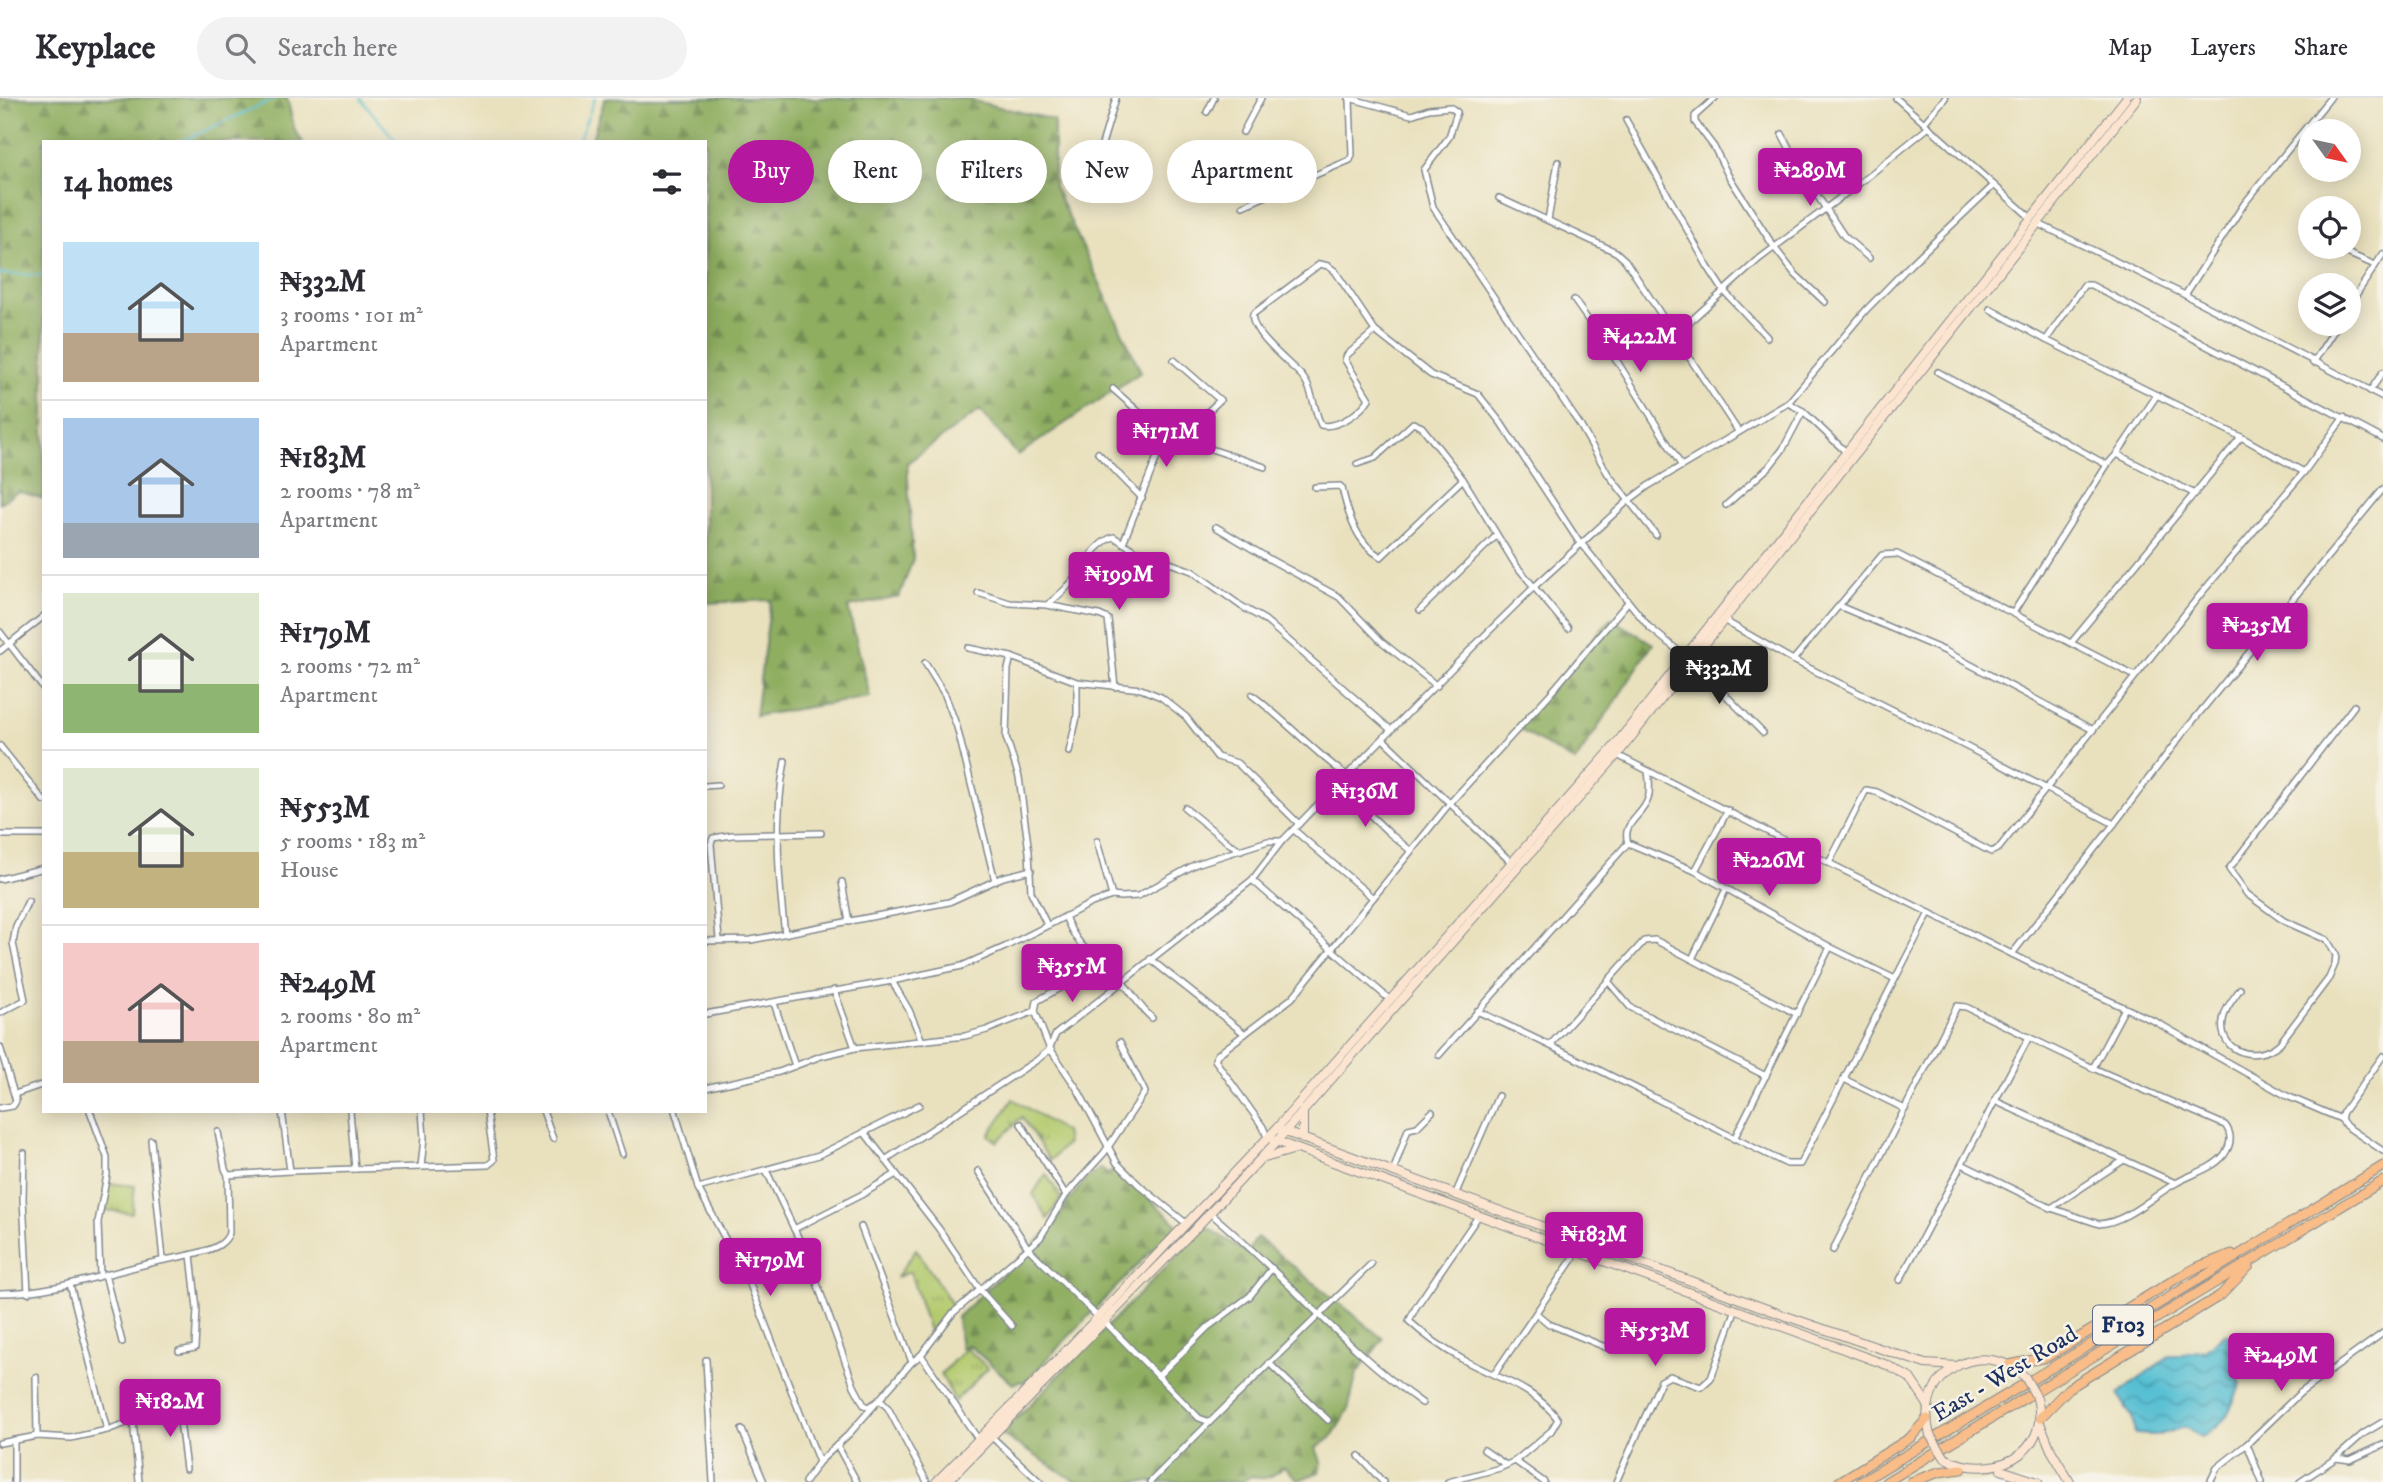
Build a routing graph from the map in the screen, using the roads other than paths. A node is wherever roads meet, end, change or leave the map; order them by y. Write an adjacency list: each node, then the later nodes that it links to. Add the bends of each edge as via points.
1 (1116, 98): 16 (street)
2 (1214, 98): 11 (street)
3 (1261, 98): 14 (street)
4 (1350, 98): 20 (street, via 1350,160); 69 (street, via 1411,116 1444,107 1457,112 1449,137 1424,170 1433,207)
5 (1715, 98): 24 (street, via 1695,116 1695,122)
6 (1896, 98): 13 (street)
7 (1945, 98): 13 (street)
8 (2126, 98): 23 (main road)
9 (2137, 98): 23 (main road)
10 (2330, 98): 31 (street, via 2244,204)
11 (1207, 113)
12 (1626, 120): 30 (street)
13 (1926, 125): 18 (street); 21 (street)
14 (1243, 132)
15 (1782, 134): 21 (street)
16 (1103, 140)
17 (1558, 162): 22 (street)
18 (1994, 185): 23 (street); 48 (street, via 1866,310)
19 (1499, 198): 22 (street)
20 (1243, 206)
21 (1825, 209): 24 (street); 26 (street, via 1844,236)
22 (1548, 220): 36 (street, via 1625,260)
23 (2034, 221): 31 (street); 57 (main road); 84 (main road)
24 (1774, 247): 30 (street); 33 (street)
25 (2383, 254): 28 (street)
26 (1869, 258)
27 (2361, 259): 28 (street)
28 (2375, 265): 29 (street)
29 (2361, 287)
30 (1723, 290): 36 (street); 38 (street)
31 (2185, 295): 41 (street)
32 (1574, 300): 60 (street)
33 (1825, 302)
34 (1990, 309): 39 (street)
35 (1375, 331): 35 (street, via 1345,360 1369,399 1363,408 1328,426 1321,425 1305,379 1251,319 1320,264 1335,271); 75 (street, via 1431,375 1478,394)
36 (1675, 335): 52 (street)
37 (2330, 336): 41 (street)
38 (1767, 337)
39 (2046, 340): 46 (street); 50 (street, via 2084,285 2091,285)
40 (1174, 360): 51 (street, via 1220,400)
41 (2313, 363): 45 (street)
42 (1938, 372): 61 (street)
43 (2383, 372): 45 (street)
44 (1113, 389): 55 (street, via 1156,427)
45 (2370, 391): 47 (street)
46 (2157, 395): 53 (street); 58 (street)
47 (2383, 397)
48 (1788, 403): 49 (street); 52 (street)
49 (1802, 411): 57 (street); 70 (street, via 1769,467)
50 (2344, 417): 54 (street); 63 (street)
51 (1193, 427): 55 (street); 62 (street, via 1208,448)
52 (1738, 431): 60 (street)
53 (2241, 437): 63 (street); 67 (street)
54 (2383, 439)
55 (1168, 445): 68 (street, via 1156,456)
56 (1098, 453): 68 (street)
57 (1846, 453): 92 (main road)
58 (2117, 454): 61 (street); 67 (street)
59 (1357, 464): 64 (street, via 1375,458 1409,426 1418,424)
60 (1681, 465): 69 (street)
61 (2107, 465): 82 (street)
62 (1265, 467)
63 (2304, 472): 95 (street)
64 (1463, 479): 65 (street, via 1381,557 1360,537 1349,518 1342,488); 73 (street)
65 (1315, 487)
66 (2383, 489): 121 (street)
67 (2196, 494): 87 (street)
68 (1142, 498): 74 (street)
69 (1628, 501): 72 (street); 75 (street)
70 (1726, 505)
71 (1216, 527): 98 (street, via 1339,597 1381,641)
72 (1656, 535)
73 (1496, 536): 76 (street); 81 (street)
74 (1123, 542): 79 (street, via 1108,538 1069,586); 102 (street, via 1192,571 1265,620)
75 (1581, 545): 76 (street); 78 (street)
76 (1535, 586): 85 (street); 98 (street)
77 (978, 593): 79 (street, via 1003,602)
78 (1628, 602): 92 (street, via 1649,627); 117 (street)
79 (1046, 605): 99 (street, via 1108,619)
80 (1839, 606): 82 (street, via 1882,555 1897,554); 93 (street); 103 (street, via 1945,651)
81 (1420, 610)
82 (2013, 613): 87 (street)
83 (42, 618): 88 (street)
84 (1725, 621): 92 (main road); 93 (street)
85 (1568, 628)
86 (0, 632): 88 (street)
87 (2071, 643): 95 (street)
88 (9, 644): 90 (street); 97 (street)
89 (968, 648): 91 (street)
90 (0, 651)
91 (1011, 657): 96 (street); 135 (street, via 1006,737 1018,777)
92 (1689, 660): 104 (street); 108 (main road); 132 (main road)
93 (1793, 660): 115 (street)
94 (925, 663): 139 (street, via 945,695 957,727)
95 (2135, 676): 103 (street)
96 (1077, 682): 99 (street); 107 (street, via 1077,717)
97 (42, 686)
98 (1437, 686): 102 (street)
99 (1115, 687): 120 (street, via 1140,689 1171,704 1217,757 1237,763)
100 (1252, 695): 111 (street)
101 (2354, 706): 162 (street, via 2229,869 2247,894 2272,914 2327,940 2336,955 2333,970 2280,1044 2261,1055 2240,1052 2225,1036 2224,1014)
102 (1391, 730): 105 (street)
103 (2093, 730): 115 (street)
104 (1763, 733)
105 (1383, 739): 111 (street); 117 (street)
106 (0, 746): 116 (street)
107 (1069, 752)
108 (1617, 755): 110 (street); 195 (main road)
109 (785, 761): 124 (street)
110 (1648, 771): 119 (street); 129 (street, via 1649,799 1629,823)
111 (1346, 775): 112 (street)
112 (1338, 784): 120 (street); 131 (street)
113 (718, 785): 114 (street)
114 (707, 786)
115 (2047, 788): 121 (street); 133 (street, via 2000,848 1991,852 1866,790)
116 (42, 798)
117 (1450, 803): 131 (street); 132 (street)
118 (1185, 808): 130 (street)
119 (1728, 810): 133 (street); 136 (street)
120 (1300, 824): 122 (street)
121 (2114, 824): 154 (street)
122 (1294, 830): 128 (street); 143 (street)
123 (821, 832): 124 (street)
124 (778, 834): 149 (street); 150 (street, via 713,838)
125 (0, 835): 126 (street)
126 (42, 835)
127 (1097, 841): 142 (street)
128 (1282, 841): 130 (street); 138 (street)
129 (1628, 843): 136 (street); 168 (street)
130 (1241, 850): 142 (street, via 1196,864 1138,896)
131 (1411, 851): 143 (street)
132 (1512, 863): 164 (main road)
133 (1829, 863): 145 (street)
134 (42, 868): 137 (street)
135 (1031, 870): 139 (street); 148 (street, via 1031,892)
136 (1695, 871): 141 (street)
137 (0, 879)
138 (1252, 880): 153 (street); 155 (street)
139 (995, 881): 147 (street, via 950,902)
140 (842, 882): 147 (street)
141 (1726, 889): 152 (street); 156 (street)
142 (1112, 895): 146 (street)
143 (1373, 898): 153 (street)
144 (28, 901): 169 (street, via 13,943 25,1000)
145 (1929, 913): 154 (street); 158 (street)
146 (1065, 916): 148 (street); 157 (street, via 1074,937)
147 (849, 922): 149 (street)
148 (1047, 925): 159 (street, via 962,966)
149 (785, 934): 150 (street)
150 (719, 940): 151 (street)
151 (707, 941)
152 (1830, 947): 158 (street); 171 (street)
153 (1332, 949): 164 (street); 173 (street, via 1292,998)
154 (2012, 954): 166 (street)
155 (1150, 959): 160 (street); 173 (street)
156 (1692, 959): 161 (street, via 1655,940 1644,941); 171 (street)
157 (1101, 964): 160 (street); 167 (street, via 1037,1002)
158 (1895, 979): 186 (street)
159 (892, 981): 163 (street); 175 (street)
160 (1121, 981): 172 (street); 178 (street, via 1056,1034)
161 (1608, 981): 177 (street); 185 (street, via 1630,1007)
162 (2240, 989)
163 (834, 990): 165 (street); 180 (street)
164 (1390, 999): 208 (main road)
165 (774, 1003): 170 (street); 183 (street)
166 (2125, 1008): 184 (street); 205 (street, via 2287,1096)
167 (1035, 1011): 175 (street, via 965,1036); 178 (street)
168 (1477, 1012): 177 (street); 181 (street)
169 (0, 1013)
170 (707, 1014)
171 (1797, 1014): 185 (street)
172 (1152, 1018)
173 (1245, 1034): 207 (street, via 1215,1060)
174 (2029, 1037): 184 (street); 191 (street); 194 (street, via 1957,1006)
175 (922, 1041): 180 (street)
176 (1120, 1042): 216 (street, via 1145,1092)
177 (1551, 1044): 213 (street)
178 (1049, 1046): 216 (street); 221 (street, via 1037,1060)
179 (0, 1047): 189 (street)
180 (855, 1048): 183 (street)
181 (1439, 1055)
182 (2383, 1056): 205 (street)
183 (795, 1066): 188 (street)
184 (2094, 1068): 235 (street, via 2225,1125 2230,1132 2231,1143 2223,1157)
185 (1766, 1076): 213 (street)
186 (1844, 1079): 194 (street); 213 (street, via 1800,1164 1787,1164)
187 (42, 1084): 189 (street)
188 (707, 1088)
189 (15, 1094): 193 (street, via 13,1106)
190 (1498, 1096): 238 (street)
191 (1995, 1101): 223 (street); 224 (street)
192 (919, 1105): 210 (street)
193 (0, 1108)
194 (1905, 1109): 247 (street)
195 (1303, 1110): 208 (main road); 212 (main road)
196 (1432, 1112): 231 (street, via 1418,1127 1408,1129)
197 (91, 1113): 254 (street, via 107,1157 97,1222)
198 (282, 1113): 229 (street)
199 (349, 1113): 227 (street)
200 (422, 1113): 226 (street)
201 (487, 1113): 226 (street, via 494,1153 488,1165)
202 (544, 1113): 211 (street)
203 (609, 1113): 220 (street)
204 (676, 1113): 236 (street)
205 (2341, 1119): 218 (street)
206 (1021, 1124): 237 (street)
207 (1263, 1126): 208 (street); 215 (street)
208 (1280, 1130): 212 (main road); 215 (main road)
209 (218, 1132): 233 (street)
210 (864, 1132): 221 (street); 228 (street, via 819,1155)
211 (553, 1139)
212 (1303, 1139): 231 (main road)
213 (1734, 1139)
214 (151, 1140): 251 (street)
215 (1272, 1140): 217 (main road); 222 (main road); 242 (main road)
216 (1108, 1147): 237 (street); 242 (street, via 1139,1185)
217 (1297, 1149): 222 (main road); 241 (main road)
218 (2383, 1151)
219 (24, 1153): 259 (street)
220 (622, 1154)
221 (885, 1160): 232 (street)
222 (1258, 1160): 240 (main road)
223 (2124, 1160): 235 (street); 239 (street)
224 (1962, 1164): 239 (street); 255 (street)
225 (2383, 1166): 246 (main road, East - West Road / F103)
226 (421, 1167): 227 (street)
227 (355, 1169): 229 (street)
228 (766, 1170): 236 (street); 244 (street)
229 (290, 1171): 233 (street)
230 (978, 1171): 245 (street)
231 (1393, 1172): 238 (main road)
232 (896, 1174): 244 (street); 257 (street)
233 (228, 1175): 249 (street, via 227,1240)
234 (2383, 1181): 250 (main road, East - West Road / F103)
235 (2175, 1183): 239 (street, via 2106,1224)
236 (698, 1188): 303 (street, via 751,1287)
237 (1066, 1195): 245 (street, via 1048,1227)
238 (1455, 1195): 274 (main road, via 1901,1356)
239 (2051, 1208)
240 (1210, 1213): 253 (street); 263 (main road)
241 (1479, 1215): 248 (main road); 275 (street, via 1408,1319 1463,1359)
242 (1187, 1224): 263 (main road)
243 (861, 1227): 271 (street)
244 (794, 1229): 279 (street, via 854,1386 864,1405)
245 (1028, 1248): 257 (street); 263 (street)
246 (2246, 1249): 273 (main road, via 2199,1266 2047,1357); 324 (main road, East - West Road / F103)
247 (1833, 1250)
248 (1578, 1251): 260 (main road); 262 (street)
249 (191, 1255): 251 (street); 268 (street, via 197,1309 195,1348)
250 (2258, 1256): 285 (main road, via 2221,1295 2069,1388); 325 (main road, East - West Road / F103)
251 (163, 1259): 254 (street)
252 (1371, 1264): 261 (street)
253 (1272, 1268): 261 (street); 276 (street, via 1250,1296 1208,1327)
254 (102, 1275): 256 (street); 266 (street)
255 (1899, 1280)
256 (70, 1284): 259 (street); 289 (street)
257 (980, 1290): 264 (street); 269 (street, via 953,1313)
258 (0, 1293): 259 (street)
259 (28, 1293)
260 (1736, 1308): 282 (main road, via 1902,1372); 322 (street, via 1705,1386 1670,1376 1661,1381)
261 (1319, 1313): 272 (street); 280 (street, via 1386,1378)
262 (1536, 1313): 267 (street, via 1549,1324); 275 (street)
263 (1102, 1320): 276 (street); 292 (main road); 293 (main road)
264 (1012, 1326)
265 (2383, 1334): 296 (street, via 2300,1393)
266 (122, 1342)
267 (1609, 1349)
268 (179, 1351)
269 (921, 1355): 271 (street); 293 (street)
270 (706, 1360): 310 (street)
271 (912, 1362): 279 (street)
272 (1269, 1363): 284 (street); 287 (street)
273 (2009, 1365): 274 (main road, via 1985,1359); 285 (main road, bridge, via 2025,1377 2037,1398)
274 (1957, 1366): 282 (main road, via 1938,1382)
275 (1495, 1373): 302 (street, via 1528,1392 1558,1419 1551,1431)
276 (1158, 1376): 287 (street, via 1199,1418)
277 (36, 1377): 291 (street)
278 (208, 1384): 281 (street)
279 (880, 1400): 297 (street); 314 (street)
280 (1422, 1403)
281 (178, 1405): 286 (street); 305 (street)
282 (1928, 1405): 283 (main road)
283 (1927, 1419): 306 (main road, bridge, via 1930,1435 1945,1458); 323 (main road, via 1910,1438)
284 (1328, 1420)
285 (2040, 1420): 307 (main road, via 2025,1454); 328 (main road)
286 (133, 1422): 289 (street); 308 (street)
287 (1210, 1422): 318 (street)
288 (2383, 1422): 301 (street)
289 (107, 1430): 291 (street, via 71,1438)
290 (742, 1430): 311 (street)
291 (37, 1436): 294 (street)
292 (992, 1437): 316 (main road); 317 (street)
293 (978, 1439): 315 (main road)
294 (14, 1440): 295 (street); 309 (street)
295 (0, 1443)
296 (2247, 1444): 329 (street, via 2217,1468); 330 (street)
297 (837, 1445): 303 (street); 313 (street)
298 (2383, 1445): 301 (street, via 2350,1460)
299 (1485, 1450): 304 (street)
300 (1359, 1456): 319 (street)
301 (2336, 1458): 331 (street)
302 (1515, 1461): 304 (street); 321 (street)
303 (819, 1462): 312 (street)
304 (1506, 1465): 320 (street)
305 (186, 1469)
306 (1962, 1469): 307 (main road); 326 (main road)
307 (2001, 1470): 327 (main road)
308 (139, 1481)
309 (14, 1482)
310 (713, 1482)
311 (764, 1482)
312 (805, 1482)
313 (857, 1482)
314 (927, 1482)
315 (936, 1482)
316 (947, 1482)
317 (1040, 1482)
318 (1150, 1482)
319 (1384, 1482)
320 (1448, 1482)
321 (1544, 1482)
322 (1616, 1482)
323 (1839, 1482)
324 (1861, 1482)
325 (1886, 1482)
326 (1911, 1482)
327 (2038, 1482)
328 (2070, 1482)
329 (2210, 1482)
330 (2262, 1482)
331 (2300, 1482)

